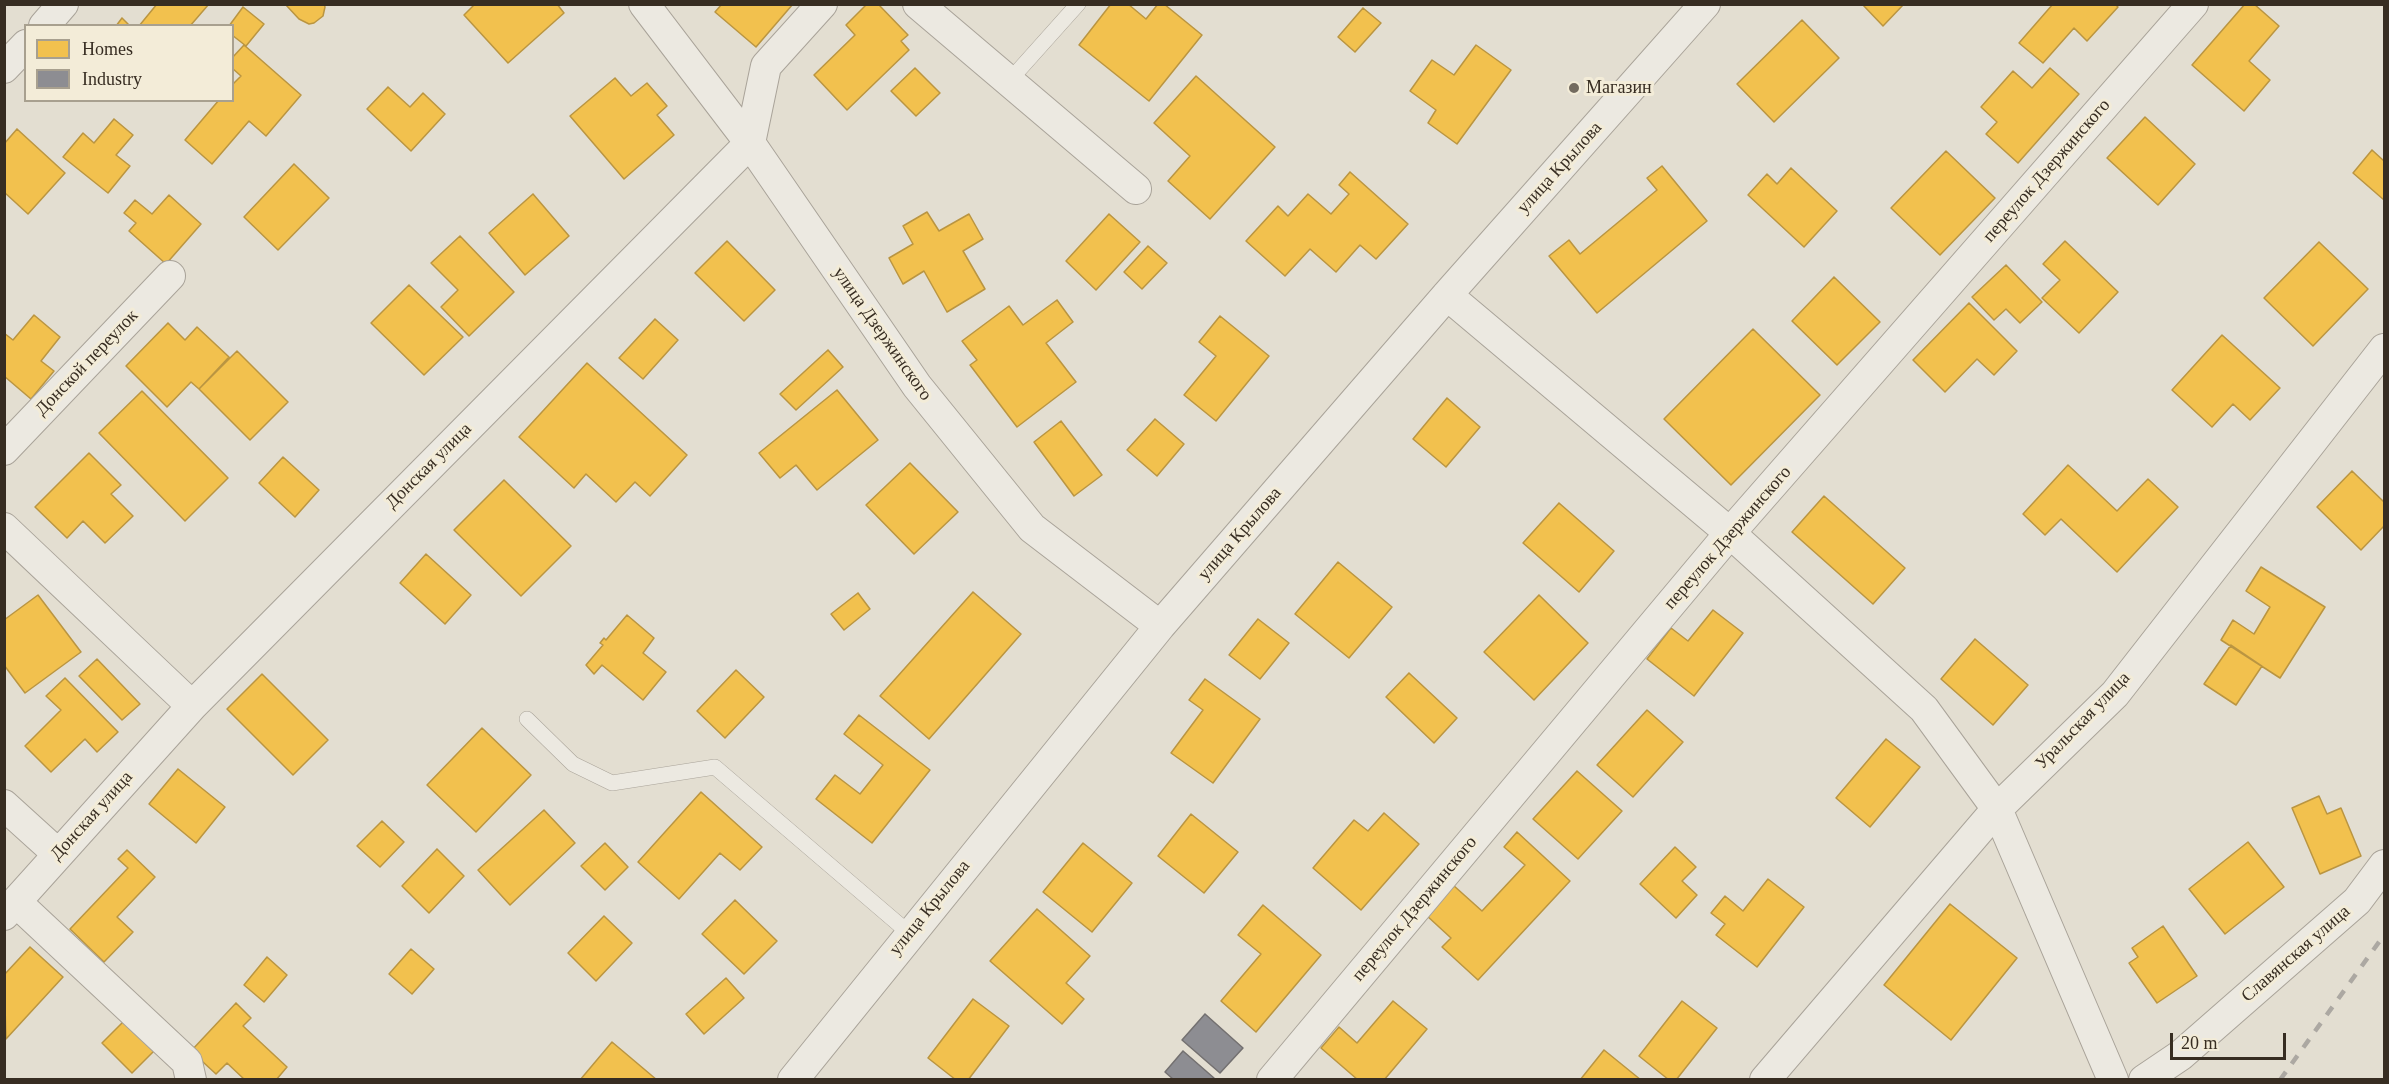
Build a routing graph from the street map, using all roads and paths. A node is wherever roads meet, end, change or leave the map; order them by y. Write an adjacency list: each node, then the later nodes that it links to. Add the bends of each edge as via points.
1 (63, 4): 8 (street)
2 (644, 4): 12 (street, улица Дзержинского)
3 (822, 4): 12 (street, via 766,66)
4 (918, 4): 11 (street)
5 (1078, 4): 11 (lane)
6 (1706, 4): 15 (street, улица Крылова)
7 (2193, 4): 19 (street, переулок Дзержинского)
8 (46, 24)
9 (24, 47): 10 (street)
10 (4, 68)
11 (1010, 81): 13 (street)
12 (750, 143): 20 (street, улица Дзержинского, via 917,386 1032,528); 21 (street, Донская улица)
13 (1136, 189)
14 (170, 276): 17 (street, Донской переулок)
15 (1447, 296): 19 (street); 20 (street, улица Крылова)
16 (2385, 349): 24 (street, Уральская улица, via 2115,694)
17 (4, 450)
18 (4, 528): 21 (street)
19 (1730, 533): 24 (street, via 1924,709); 31 (street, переулок Дзержинского)
20 (1160, 626): 28 (street, улица Крылова)
21 (192, 706): 25 (street, Донская улица)
22 (527, 720): 28 (lane, via 573,764 612,783 715,767)
23 (4, 805): 25 (street)
24 (1997, 809): 32 (street, Уральская улица); 33 (street)
25 (58, 854): 27 (street, Донская улица)
26 (2385, 865): 34 (street, Славянская улица, via 2357,901 2181,1055)
27 (10, 908): 29 (street, via 187,1062)
28 (909, 933): 30 (street, улица Крылова)
29 (191, 1080)
30 (793, 1080)
31 (1272, 1080)
32 (1765, 1080)
33 (2113, 1080)
34 (2144, 1080)

